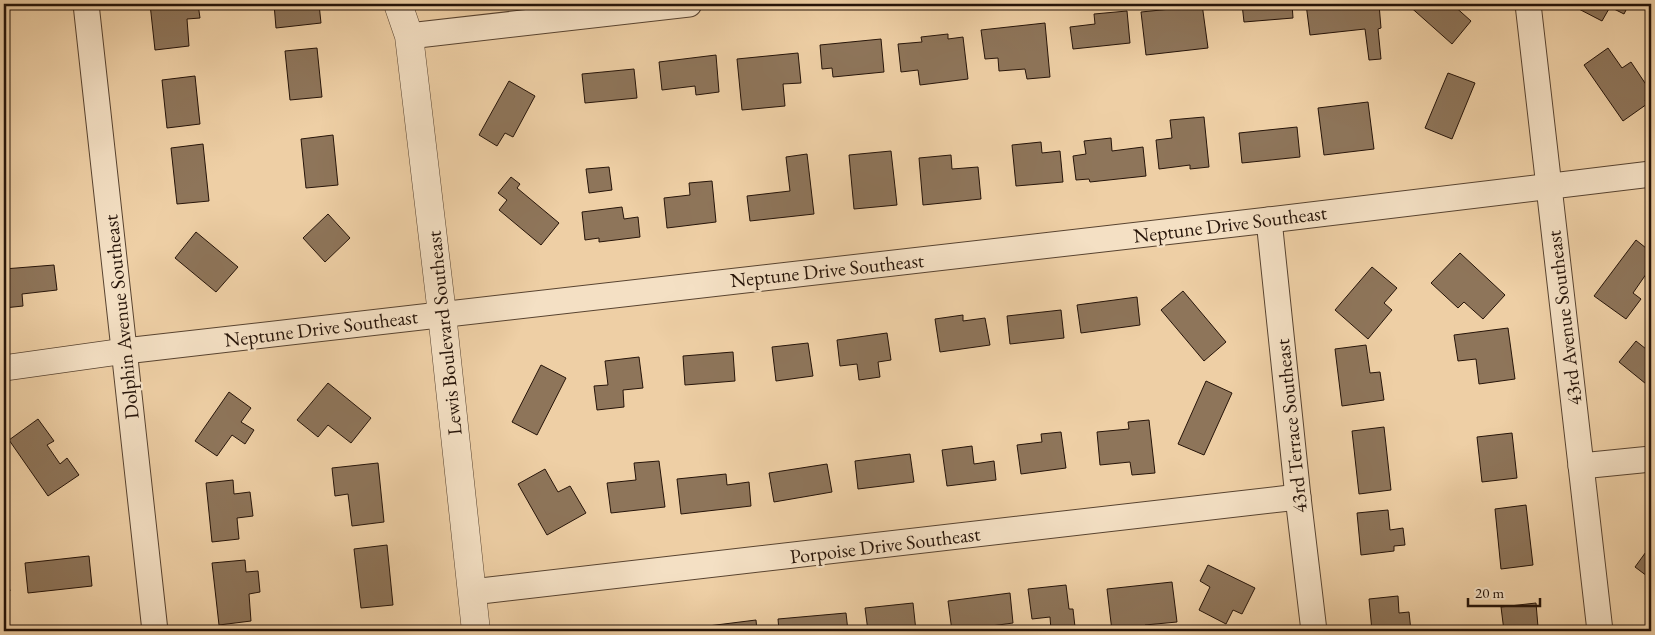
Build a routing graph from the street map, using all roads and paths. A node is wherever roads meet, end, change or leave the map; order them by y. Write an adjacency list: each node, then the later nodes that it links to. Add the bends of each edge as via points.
1 (86, 4): 11 (street, Dolphin Avenue Southeast)
2 (398, 4): 6 (street, Lewis Boulevard Southeast)
3 (413, 4): 6 (street, Lewis Boulevard Southeast)
4 (689, 4): 6 (street)
5 (1528, 4): 8 (street, 43rd Avenue Southeast)
6 (409, 36): 10 (street, Lewis Boulevard Southeast)
7 (1651, 174): 8 (street, Neptune Drive Southeast)
8 (1548, 187): 9 (street, Neptune Drive Southeast); 14 (street, 43rd Avenue Southeast)
9 (1269, 220): 10 (street, Neptune Drive Southeast); 15 (street, 43rd Terrace Southeast)
10 (442, 314): 11 (street, Neptune Drive Southeast); 16 (street, Lewis Boulevard Southeast)
11 (125, 351): 12 (street, Neptune Drive Southeast); 17 (street, Dolphin Avenue Southeast)
12 (4, 368)
13 (1651, 459): 14 (street)
14 (1581, 466): 20 (street, 43rd Avenue Southeast)
15 (1298, 497): 16 (street, Porpoise Drive Southeast); 19 (street, 43rd Terrace Southeast)
16 (472, 592): 18 (street, Lewis Boulevard Southeast)
17 (155, 631)
18 (476, 631)
19 (1314, 631)
20 (1600, 631)

